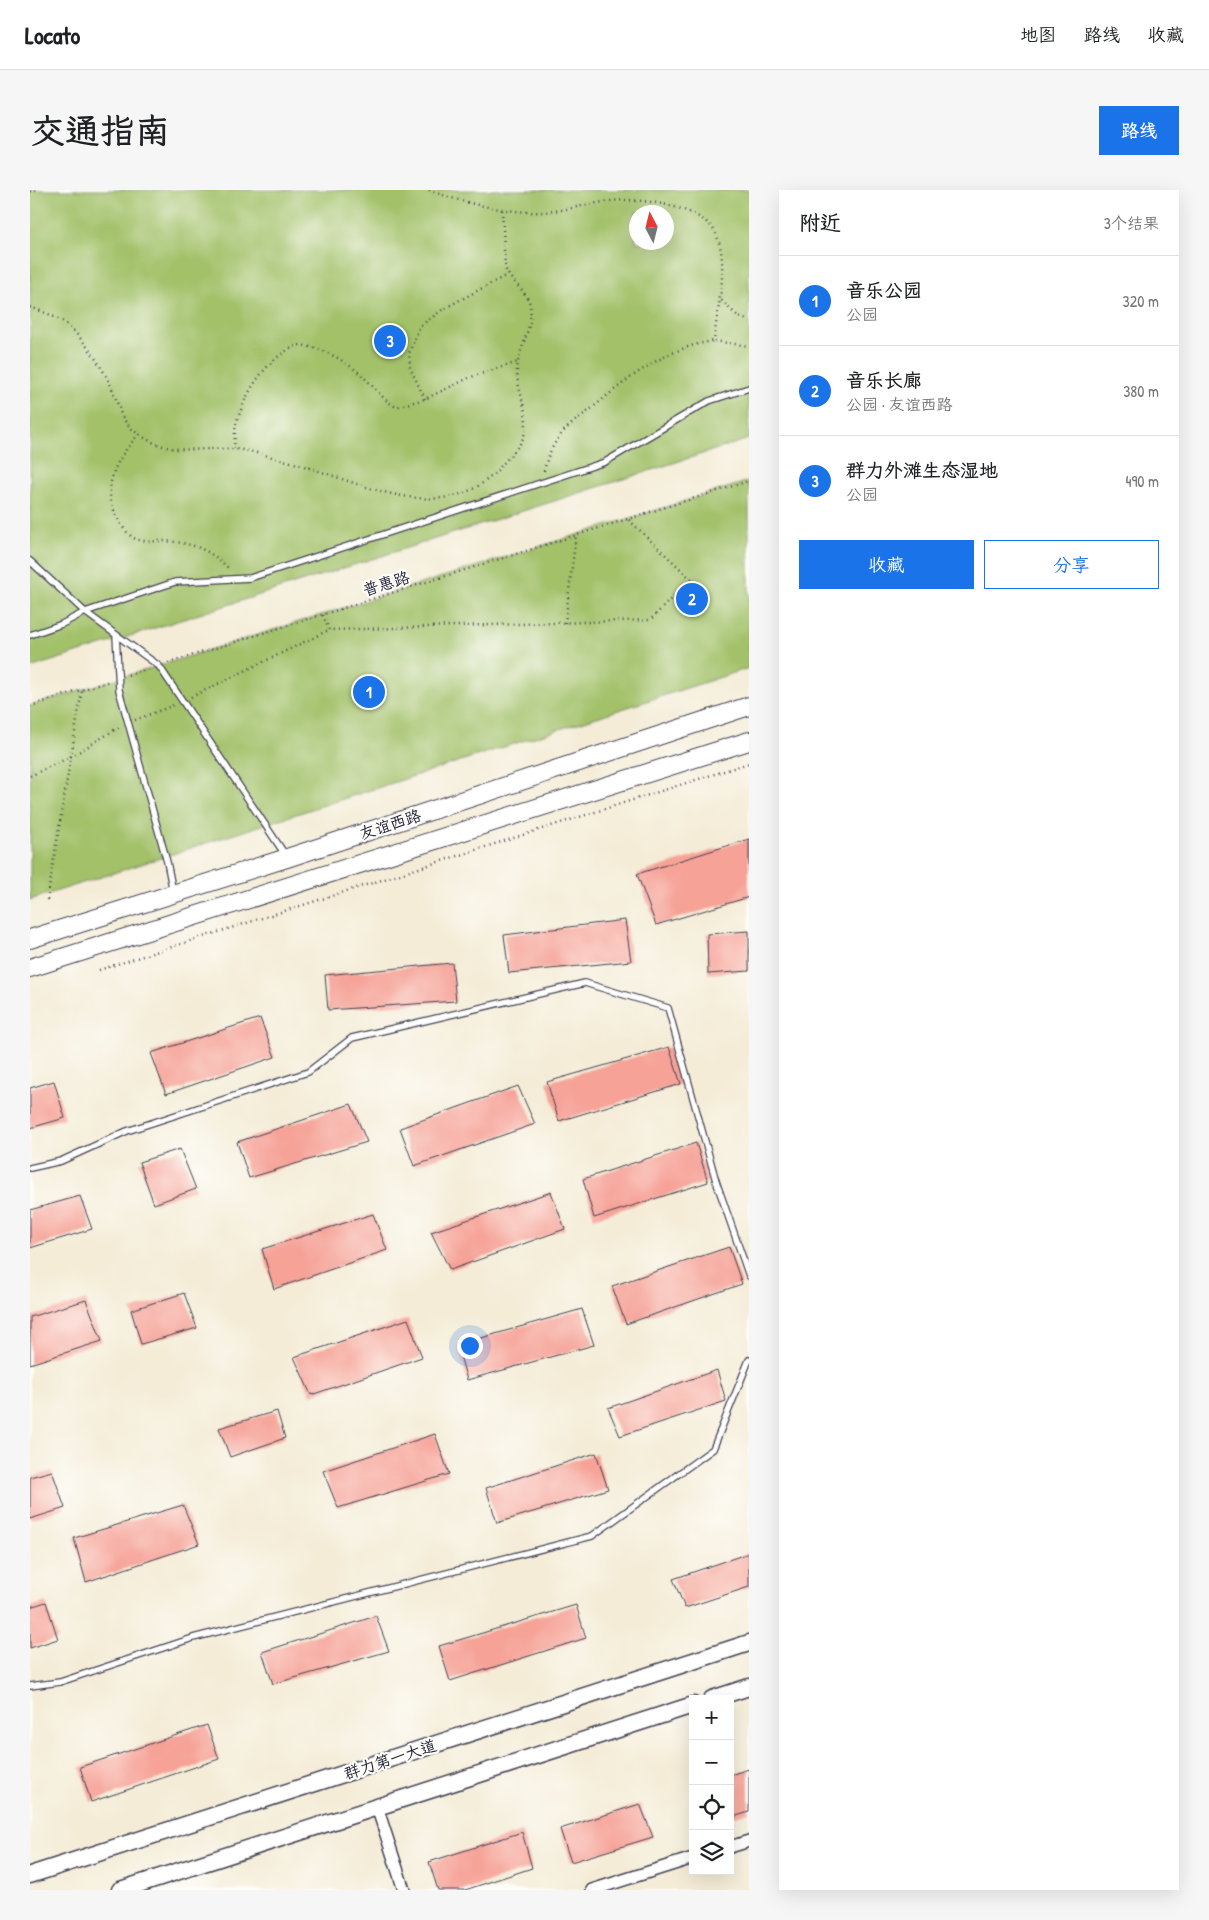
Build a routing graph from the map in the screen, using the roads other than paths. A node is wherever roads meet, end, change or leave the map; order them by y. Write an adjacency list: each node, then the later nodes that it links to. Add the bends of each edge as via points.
1 (749, 388): 3 (lane, via 709,401 605,462 250,578 175,582)
2 (30, 561): 3 (lane)
3 (85, 612): 4 (lane); 5 (lane)
4 (30, 635)
5 (116, 635): 8 (lane, via 159,666); 9 (lane, via 119,690 168,862)
6 (749, 706): 8 (main road, 友谊西路)
7 (749, 741): 11 (main road, 友谊西路)
8 (287, 858): 9 (main road, 友谊西路)
9 (174, 894): 10 (main road, 友谊西路)
10 (30, 939)
11 (30, 968)
12 (30, 1168): 13 (lane, via 61,1161 127,1131 308,1072 352,1038 585,983 668,1008 716,1181)
13 (749, 1276)
14 (749, 1360): 16 (lane, via 712,1449 592,1536 193,1638 60,1682)
15 (749, 1643): 24 (main road, 群力第一大道)
16 (30, 1686)
17 (749, 1687): 18 (main road)
18 (724, 1695)
19 (689, 1706): 20 (main road)
20 (377, 1807): 25 (main road); 26 (street)
21 (749, 1841): 22 (street)
22 (734, 1845)
23 (689, 1859): 27 (street)
24 (30, 1875)
25 (120, 1890)
26 (404, 1890)
27 (592, 1890)

